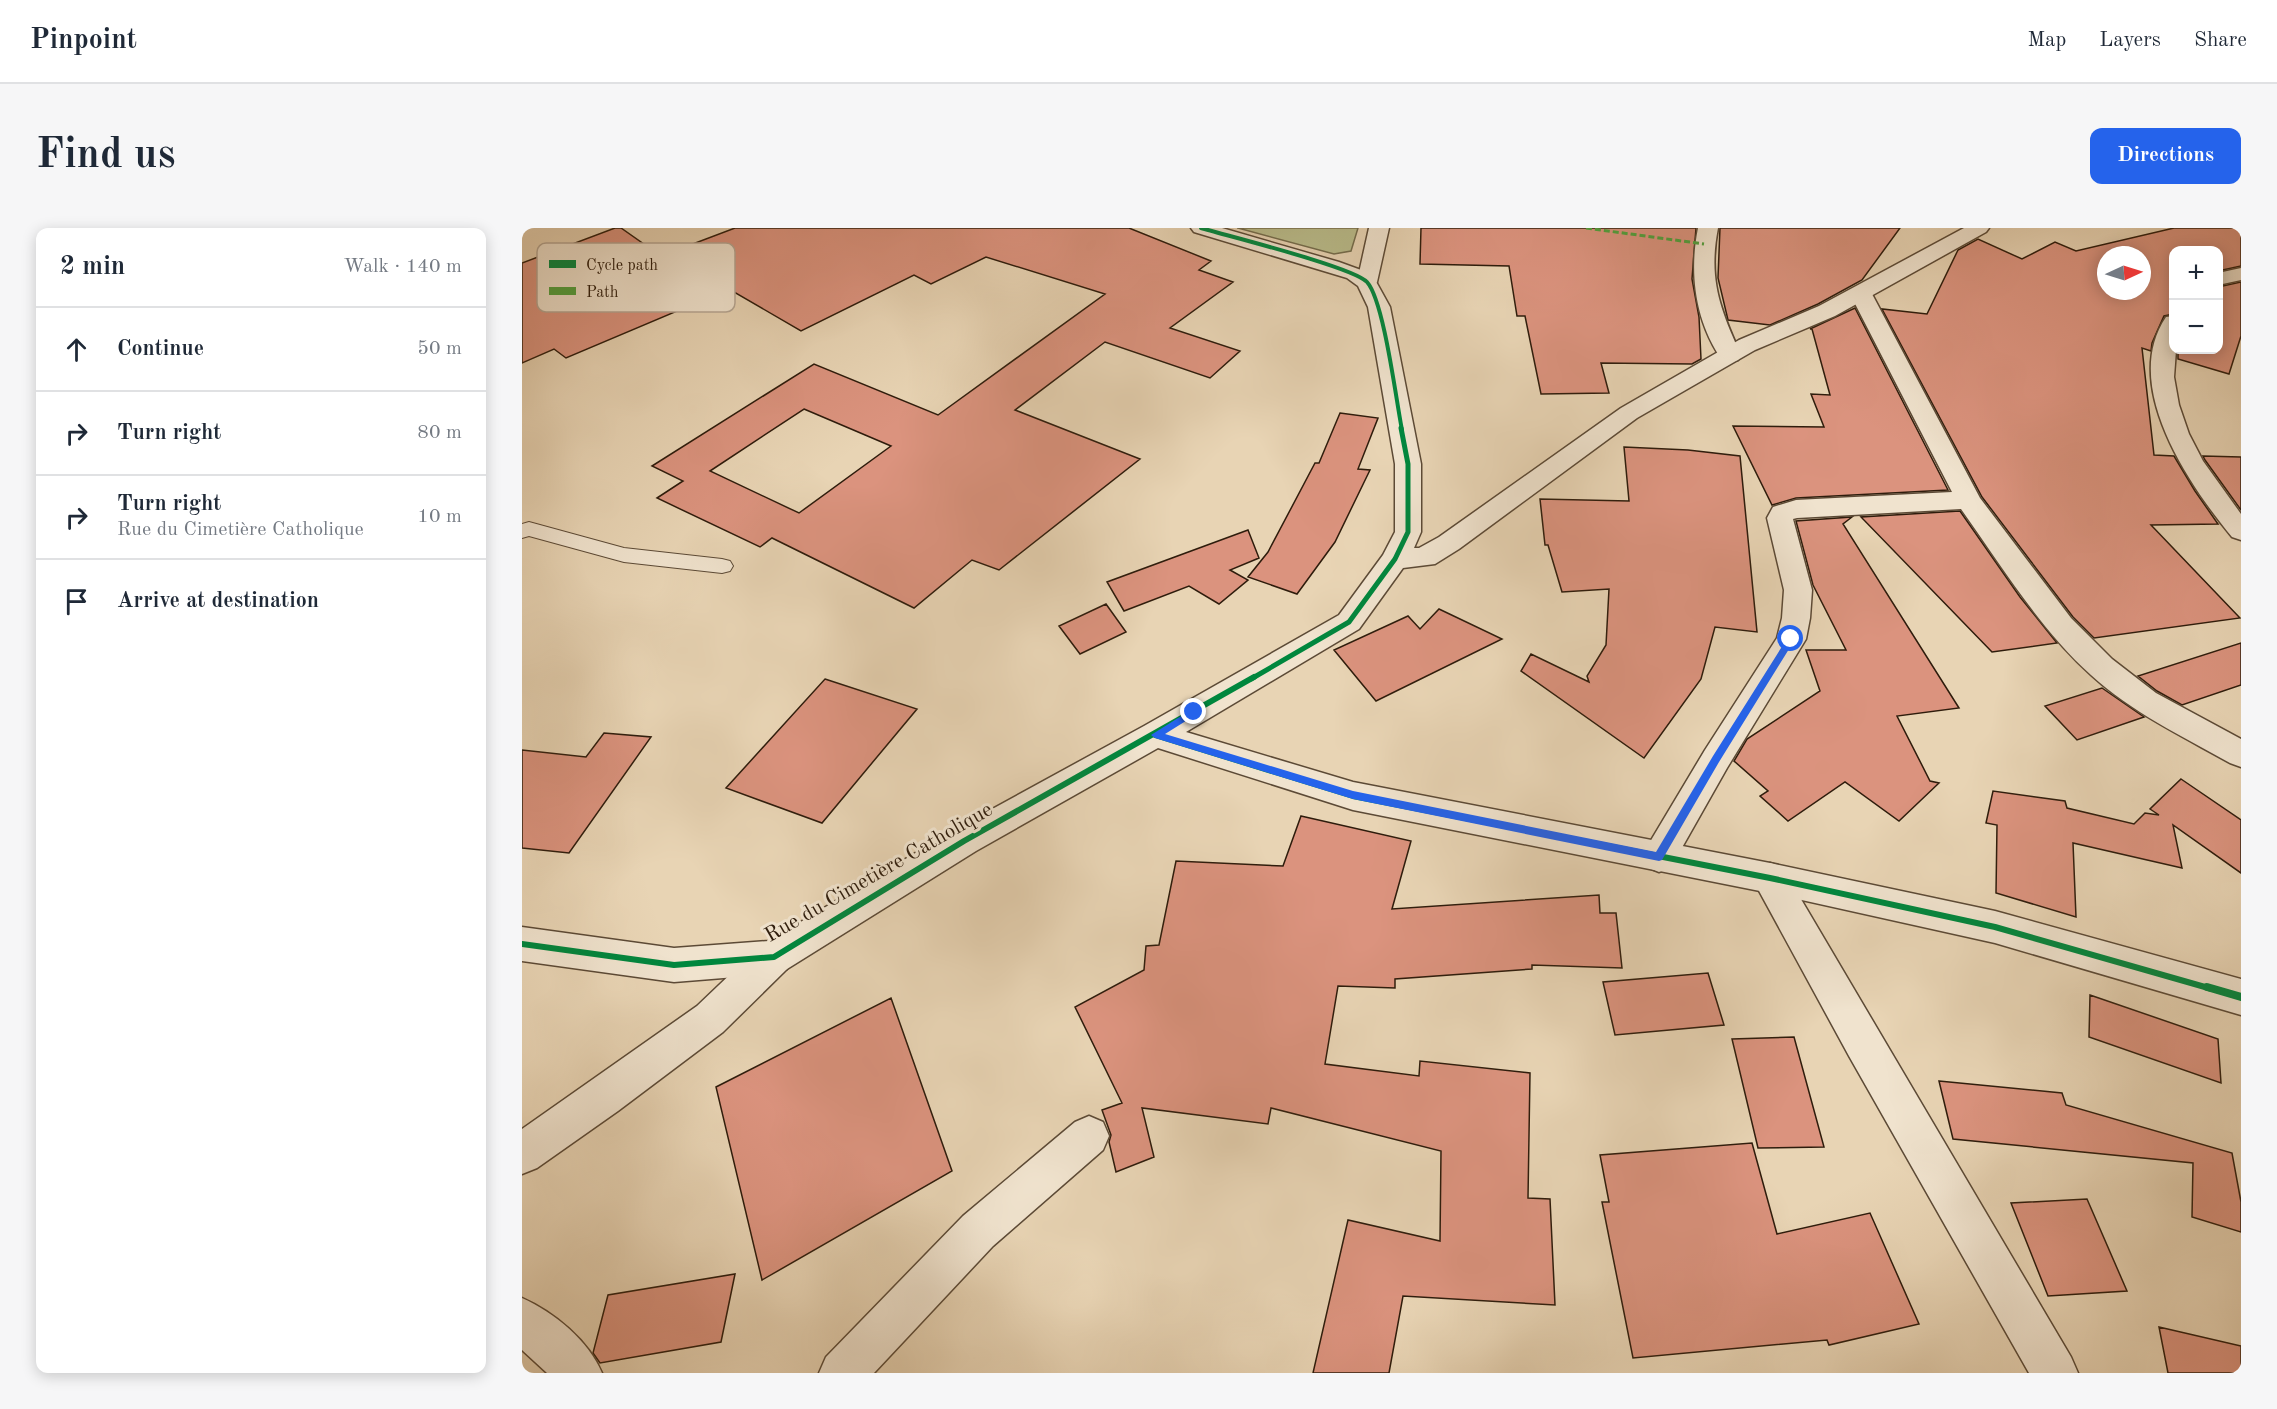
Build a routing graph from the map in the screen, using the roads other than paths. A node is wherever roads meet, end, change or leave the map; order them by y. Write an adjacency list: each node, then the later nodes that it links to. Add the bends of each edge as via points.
1 (1201, 228): 7 (street, via 1332,266)
2 (1379, 228): 7 (street)
3 (1708, 228): 10 (street, via 1703,282 1707,305)
4 (1979, 228): 8 (street)
5 (2241, 274): 6 (street)
6 (2223, 278)
7 (1367, 282): 14 (street, Rue du Cimetière Catholique, via 1379,307 1408,464 1407,532)
8 (1861, 294): 10 (street); 11 (street)
9 (2169, 339): 13 (street, via 2163,360 2166,397 2176,435 2200,478)
10 (1730, 355): 14 (street, via 1629,413 1449,543 1425,557)
11 (1968, 500): 17 (street, via 2061,625 2101,667 2145,701); 18 (street, via 1796,509 1782,513 1798,590 1791,639)
12 (522, 531): 15 (lane, via 529,529 624,555)
13 (2241, 531)
14 (1395, 559): 16 (street, Rue du Cimetière Catholique, via 1349,622)
15 (722, 566)
16 (1155, 735): 18 (street, via 1353,795); 21 (street, Rue du Cimetière Catholique, via 964,841)
17 (2241, 754)
18 (1659, 857): 19 (street)
19 (1770, 878): 22 (street, via 1995,927); 28 (street)
20 (522, 944): 21 (street, Rue du Cimetière Catholique, via 674,965)
21 (774, 957): 24 (street, via 710,1019)
22 (2241, 997)
23 (1089, 1136): 27 (street, via 978,1231)
24 (522, 1153)
25 (522, 1322): 26 (street)
26 (579, 1373)
27 (842, 1373)
28 (2055, 1373)

